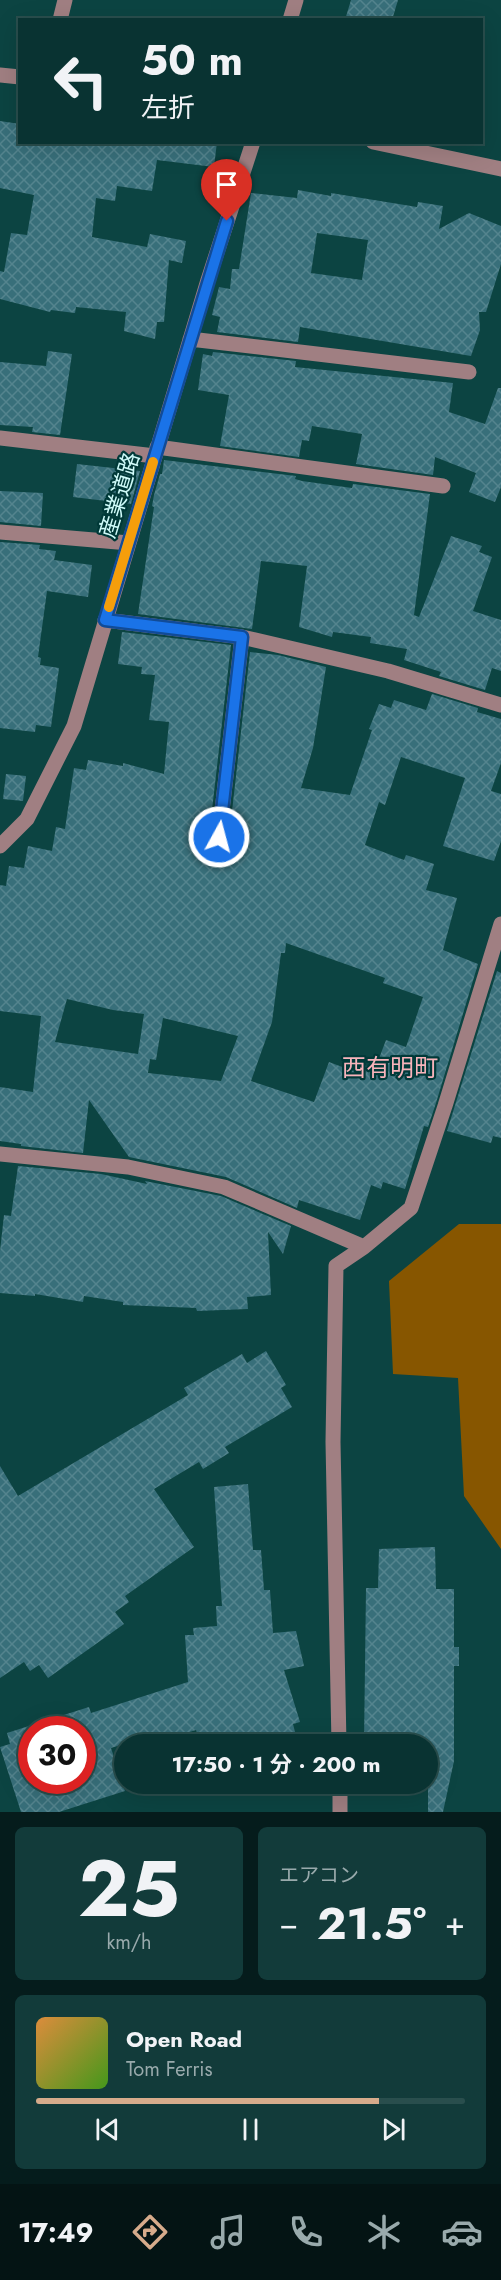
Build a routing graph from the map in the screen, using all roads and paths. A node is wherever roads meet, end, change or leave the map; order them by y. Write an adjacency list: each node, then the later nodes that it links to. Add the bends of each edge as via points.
1 (65, 0): 3 (street)
2 (296, 0): 4 (street)
3 (60, 18)
4 (291, 18)
5 (0, 75): 6 (street)
6 (18, 77)
7 (252, 144): 10 (street, 産業道路)
8 (382, 144): 9 (street)
9 (501, 170)
10 (190, 339): 11 (street); 13 (street, 産業道路)
11 (469, 372)
12 (0, 438): 13 (street)
13 (156, 451): 14 (street); 16 (street, 産業道路)
14 (443, 486)
15 (0, 532): 16 (street)
16 (129, 543): 17 (street, 産業道路)
17 (105, 620): 18 (street); 21 (street, 産業道路, via 74,726 27,819)
18 (242, 637): 19 (street, via 388,670); 20 (street)
19 (501, 705)
20 (219, 837)
21 (0, 846)
22 (501, 924): 24 (street, via 411,1208)
23 (0, 1154): 24 (street, via 128,1167 224,1187)
24 (363, 1247): 25 (street, via 336,1266 333,1442)
25 (339, 1734)
26 (340, 1794): 27 (street)
27 (340, 1812)

